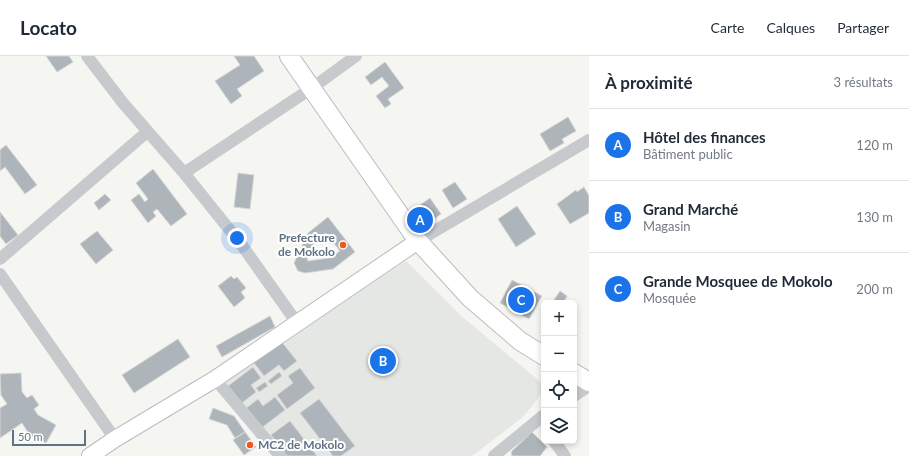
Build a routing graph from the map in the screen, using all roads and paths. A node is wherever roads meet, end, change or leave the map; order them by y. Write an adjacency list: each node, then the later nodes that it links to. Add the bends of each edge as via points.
1 (87, 56): 5 (street)
2 (289, 56): 4 (main road)
3 (356, 56): 4 (street)
4 (312, 88): 7 (street); 8 (main road)
5 (147, 132): 7 (street); 9 (street)
6 (589, 140): 8 (street)
7 (184, 173): 11 (street, via 242,244)
8 (418, 241): 11 (street); 12 (main road, via 470,298 520,341)
9 (0, 259)
10 (0, 274): 19 (street)
11 (297, 323): 14 (street)
12 (541, 354)
13 (577, 375): 15 (main road)
14 (215, 379): 19 (street); 22 (street)
15 (589, 382)
16 (589, 386): 17 (street)
17 (577, 394)
18 (541, 422): 23 (street)
19 (115, 439): 21 (street)
20 (556, 444): 24 (street)
21 (90, 456)
22 (280, 456)
23 (494, 456)
24 (566, 456)

